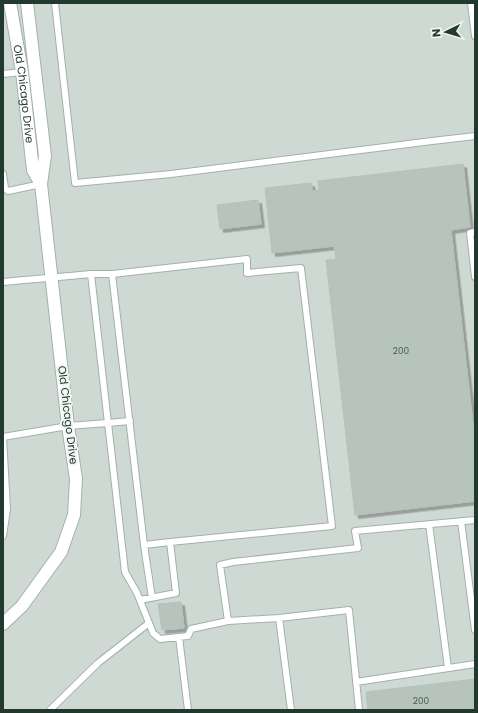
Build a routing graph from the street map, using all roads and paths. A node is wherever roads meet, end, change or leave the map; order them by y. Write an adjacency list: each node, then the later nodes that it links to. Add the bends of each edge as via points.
1 (10, 3): 6 (street, Old Chicago Drive)
2 (27, 3): 10 (street, Old Chicago Drive, via 45,156)
3 (55, 3): 8 (lane, via 75,183 171,174)
4 (471, 3): 5 (lane)
5 (475, 36)
6 (22, 72): 7 (lane); 10 (street, Old Chicago Drive, via 33,170)
7 (3, 74)
8 (475, 136)
9 (3, 174): 10 (lane, via 5,188 8,191)
10 (41, 184): 15 (street, Old Chicago Drive)
11 (475, 232): 14 (lane, via 470,234)
12 (91, 274): 13 (lane); 15 (lane); 18 (lane)
13 (112, 274): 17 (lane); 25 (lane, via 247,258 247,273 301,268 332,526)
14 (475, 277)
15 (52, 279): 16 (lane); 19 (street, Old Chicago Drive)
16 (3, 282)
17 (130, 421): 18 (lane); 26 (lane)
18 (108, 423): 19 (lane); 28 (lane, via 125,572)
19 (68, 426): 20 (lane); 32 (street, Old Chicago Drive, via 76,479 74,515 62,552 22,606)
20 (3, 437): 24 (lane, via 7,509)
21 (475, 520): 22 (lane)
22 (461, 521): 23 (lane); 33 (lane)
23 (429, 524): 30 (lane, via 355,531 358,548 220,565); 36 (lane)
24 (3, 536)
25 (170, 542): 26 (lane); 27 (lane, via 176,594)
26 (144, 545): 27 (lane)
27 (152, 598): 28 (lane)
28 (140, 600): 31 (lane)
29 (279, 618): 30 (lane); 37 (lane, via 349,610); 40 (lane)
30 (228, 621): 34 (lane, via 191,629 188,636)
31 (149, 623): 34 (lane, via 153,633 160,639); 38 (lane, via 98,663)
32 (3, 624)
33 (475, 630)
34 (178, 637): 39 (lane)
35 (475, 664): 36 (lane)
36 (448, 668): 37 (lane)
37 (356, 682): 41 (lane)
38 (50, 710)
39 (188, 710)
40 (291, 710)
41 (359, 710)

